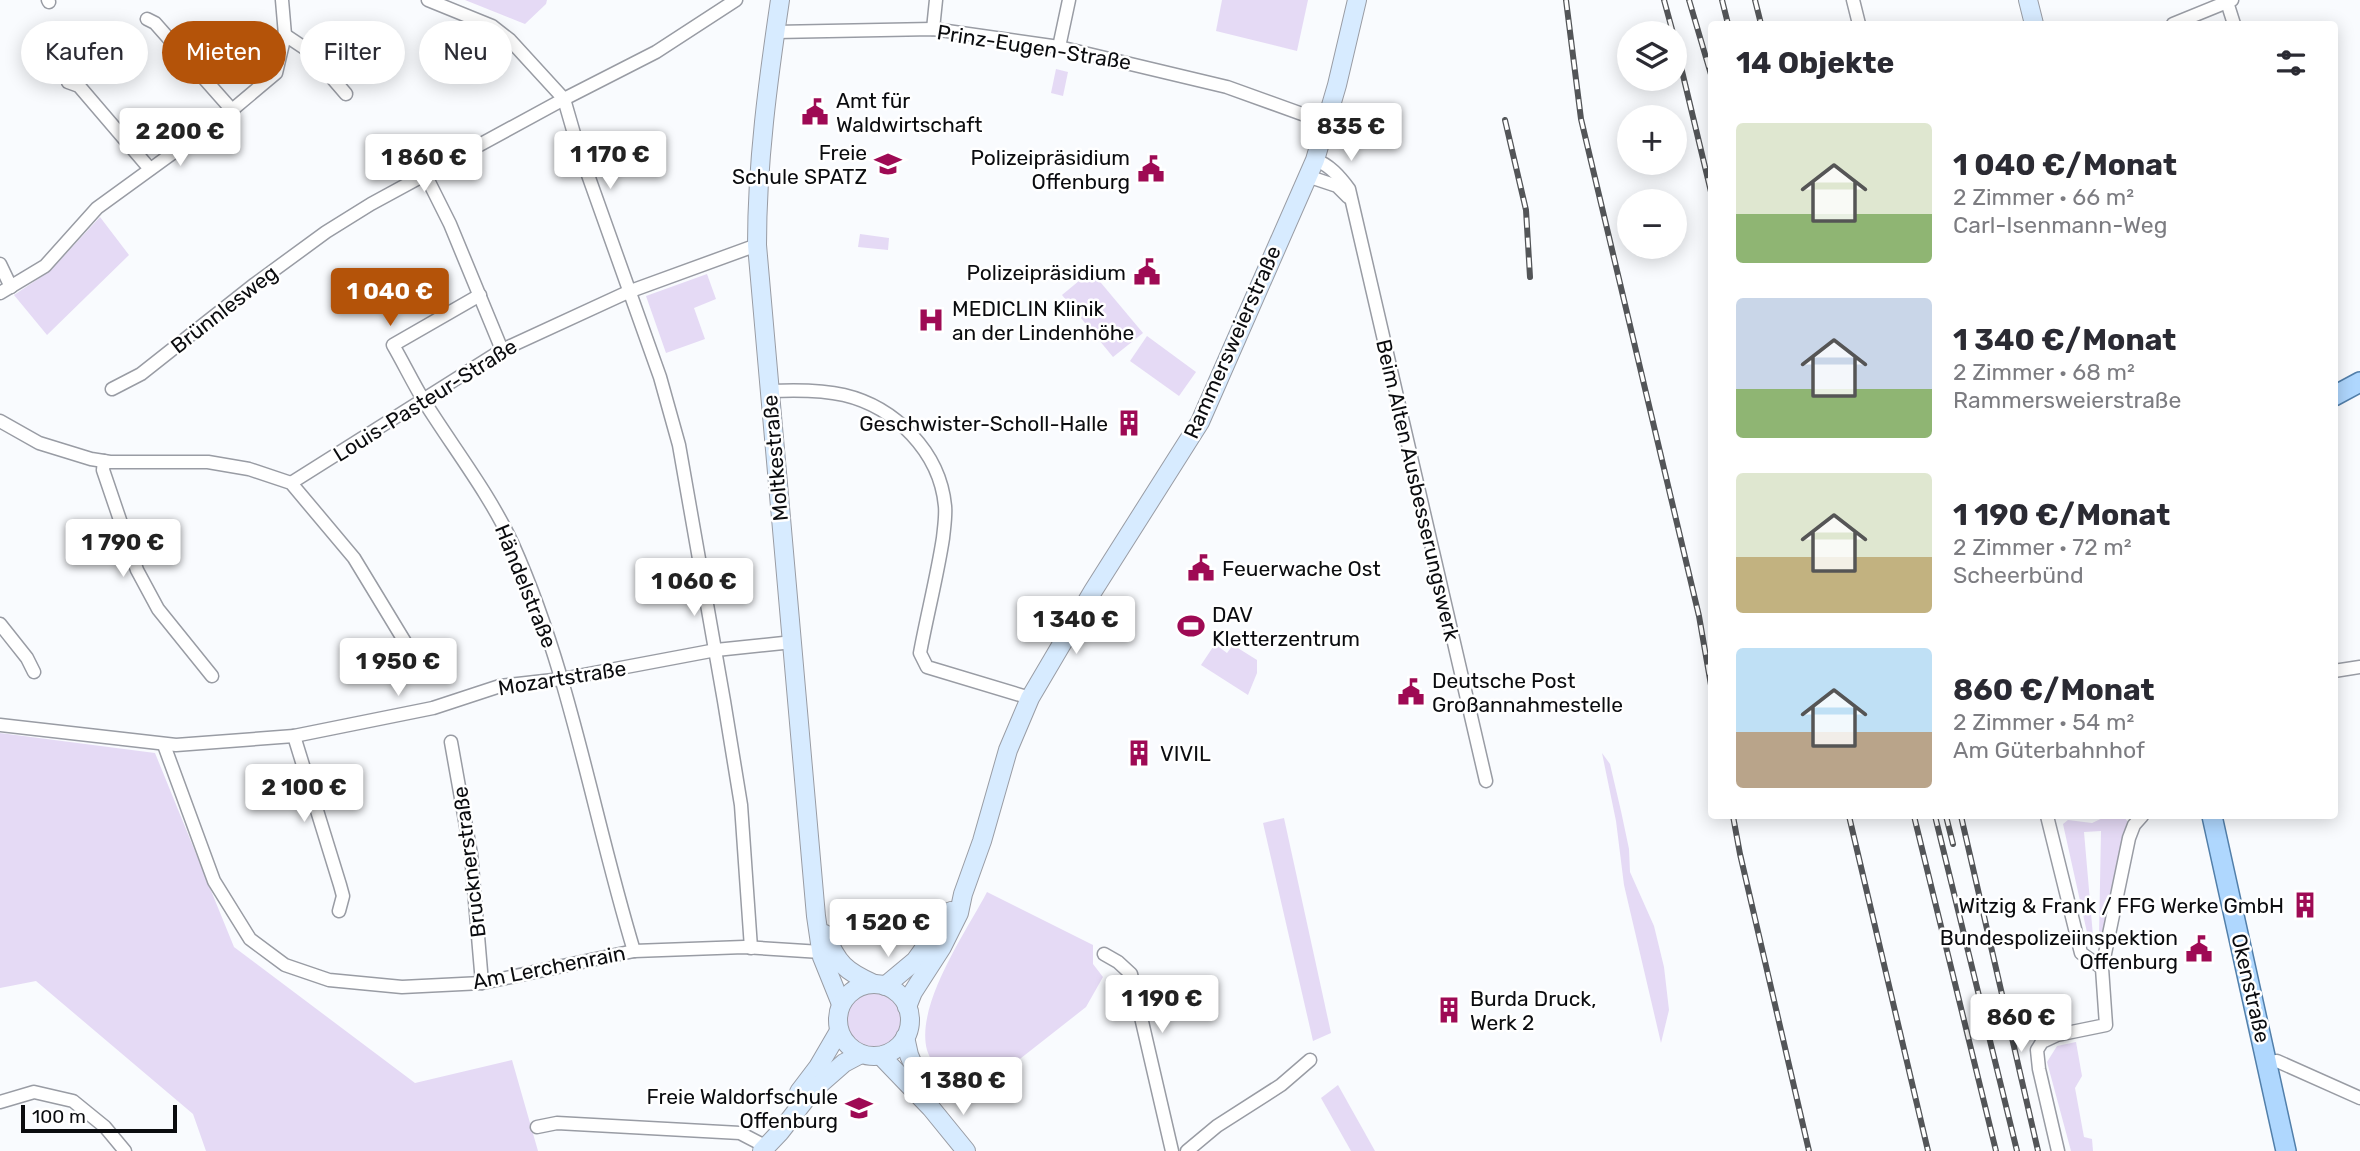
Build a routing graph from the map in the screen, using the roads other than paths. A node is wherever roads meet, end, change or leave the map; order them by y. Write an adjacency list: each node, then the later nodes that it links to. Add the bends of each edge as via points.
1 (282, 0): 12 (street)
2 (428, 0): 24 (street, via 492,26)
3 (736, 0): 24 (street, Brünnlesweg, via 656,52)
4 (780, 0): 18 (street, Moltkestraße)
5 (936, 0): 17 (street)
6 (1069, 0): 20 (street)
7 (1357, 0): 26 (street, Rammersweierstraße)
8 (1853, 0): 13 (street)
9 (2028, 0): 14 (street)
10 (2230, 1): 15 (street); 16 (street)
11 (147, 19): 25 (street)
12 (284, 21)
13 (1858, 21)
14 (2033, 21)
15 (2180, 21)
16 (2233, 21)
17 (933, 29): 18 (street, Prinz-Eugen-Straße); 20 (street, Prinz-Eugen-Straße)
18 (775, 33): 30 (street, Moltkestraße, via 757,197)
19 (286, 37): 23 (street, via 309,51)
20 (1059, 47): 26 (street, Prinz-Eugen-Straße, via 1227,87)
21 (74, 84): 28 (street)
22 (263, 84): 25 (street)
23 (346, 94)
24 (564, 99): 29 (street, Brünnlesweg); 33 (street)
25 (232, 110): 28 (street)
26 (1327, 122): 27 (street, Rammersweierstraße)
27 (1311, 168): 53 (street, Rammersweierstraße, via 1200,422); 58 (street, Beim Alten Ausbesserungswerk, via 1351,199)
28 (150, 169): 32 (street, via 97,208 45,267)
29 (425, 174): 34 (street); 37 (street, Brünnlesweg, via 326,232 141,374)
30 (757, 245): 33 (street, Louis-Pasteur-Straße); 38 (street, Moltkestraße)
31 (0, 264): 32 (street)
32 (6, 290)
33 (628, 292): 35 (street, Louis-Pasteur-Straße); 46 (street, via 679,445)
34 (480, 295): 35 (street); 40 (street, Händelstraße, via 393,345)
35 (502, 350): 40 (street, Louis-Pasteur-Straße)
36 (2360, 383): 39 (main road)
37 (112, 389)
38 (769, 391): 45 (street, Moltkestraße); 53 (street, via 843,394 888,414 918,441 946,506 920,653 927,667)
39 (2338, 394)
40 (424, 401): 43 (street, Louis-Pasteur-Straße); 52 (street, Händelstraße, via 479,482 512,544)
41 (0, 421): 42 (street, via 39,443)
42 (104, 461): 43 (street, via 208,462 249,469); 51 (street, via 103,470 138,570 158,608)
43 (291, 484): 50 (street, via 354,558)
44 (0, 624): 49 (street)
45 (793, 642): 46 (street, Mozartstraße); 64 (street, Moltkestraße)
46 (716, 650): 52 (street, Mozartstraße); 65 (street, via 741,805)
47 (2360, 667): 48 (street)
48 (2338, 670)
49 (33, 671)
50 (422, 675)
51 (212, 676)
52 (562, 679): 55 (street, Mozartstraße, via 500,686 433,708); 66 (street, Händelstraße)
53 (1030, 698): 62 (street, Rammersweierstraße, via 1008,750)
54 (0, 724): 57 (street, Mozartstraße)
55 (294, 736): 57 (street, Mozartstraße); 63 (street, via 340,885)
56 (451, 742): 70 (street, Brucknerstraße, via 471,854)
57 (164, 745): 70 (street, Am Lerchenrain, via 214,881 250,939 285,965 329,980 402,987)
58 (1486, 781)
59 (2048, 819): 69 (street, via 2081,953)
60 (2139, 819): 69 (street, via 2129,838)
61 (2212, 819): 79 (main road, Okenstraße)
62 (963, 894): 71 (street, Rammersweierstraße, via 915,961); 73 (street, Rammersweierstraße, via 959,913)
63 (339, 911)
64 (816, 916): 67 (street, Moltkestraße); 71 (street, Moltkestraße, via 833,952 851,974)
65 (751, 948): 66 (street, Am Lerchenrain); 67 (street, Am Lerchenrain)
66 (634, 951): 70 (street, Am Lerchenrain)
67 (821, 952): 72 (street, Moltkestraße)
68 (1104, 954): 87 (street, via 1131,974)
69 (2102, 968): 89 (street, via 2106,1025 2057,1035 2037,1050)
70 (482, 983)
71 (880, 985): 72 (street, via 855,990); 73 (street, via 898,994)
72 (841, 1004): 74 (street)
73 (907, 1007): 75 (street)
74 (839, 1031): 76 (street, via 849,1047); 84 (street, via 818,1067 767,1132)
75 (905, 1037): 77 (street); 82 (street)
76 (861, 1054): 77 (street); 84 (street, via 812,1091)
77 (881, 1056): 82 (street)
78 (1310, 1060): 88 (street)
79 (2267, 1063): 80 (street, Okenstraße, via 2277,1061); 90 (main road)
80 (2360, 1098)
81 (0, 1102): 85 (street, via 34,1092 73,1101 106,1126)
82 (932, 1108): 86 (street)
83 (537, 1127): 84 (street, via 557,1123 740,1133)
84 (765, 1147)
85 (125, 1151)
86 (966, 1151)
87 (1172, 1151)
88 (1187, 1151)
89 (2058, 1151)
90 (2286, 1151)

